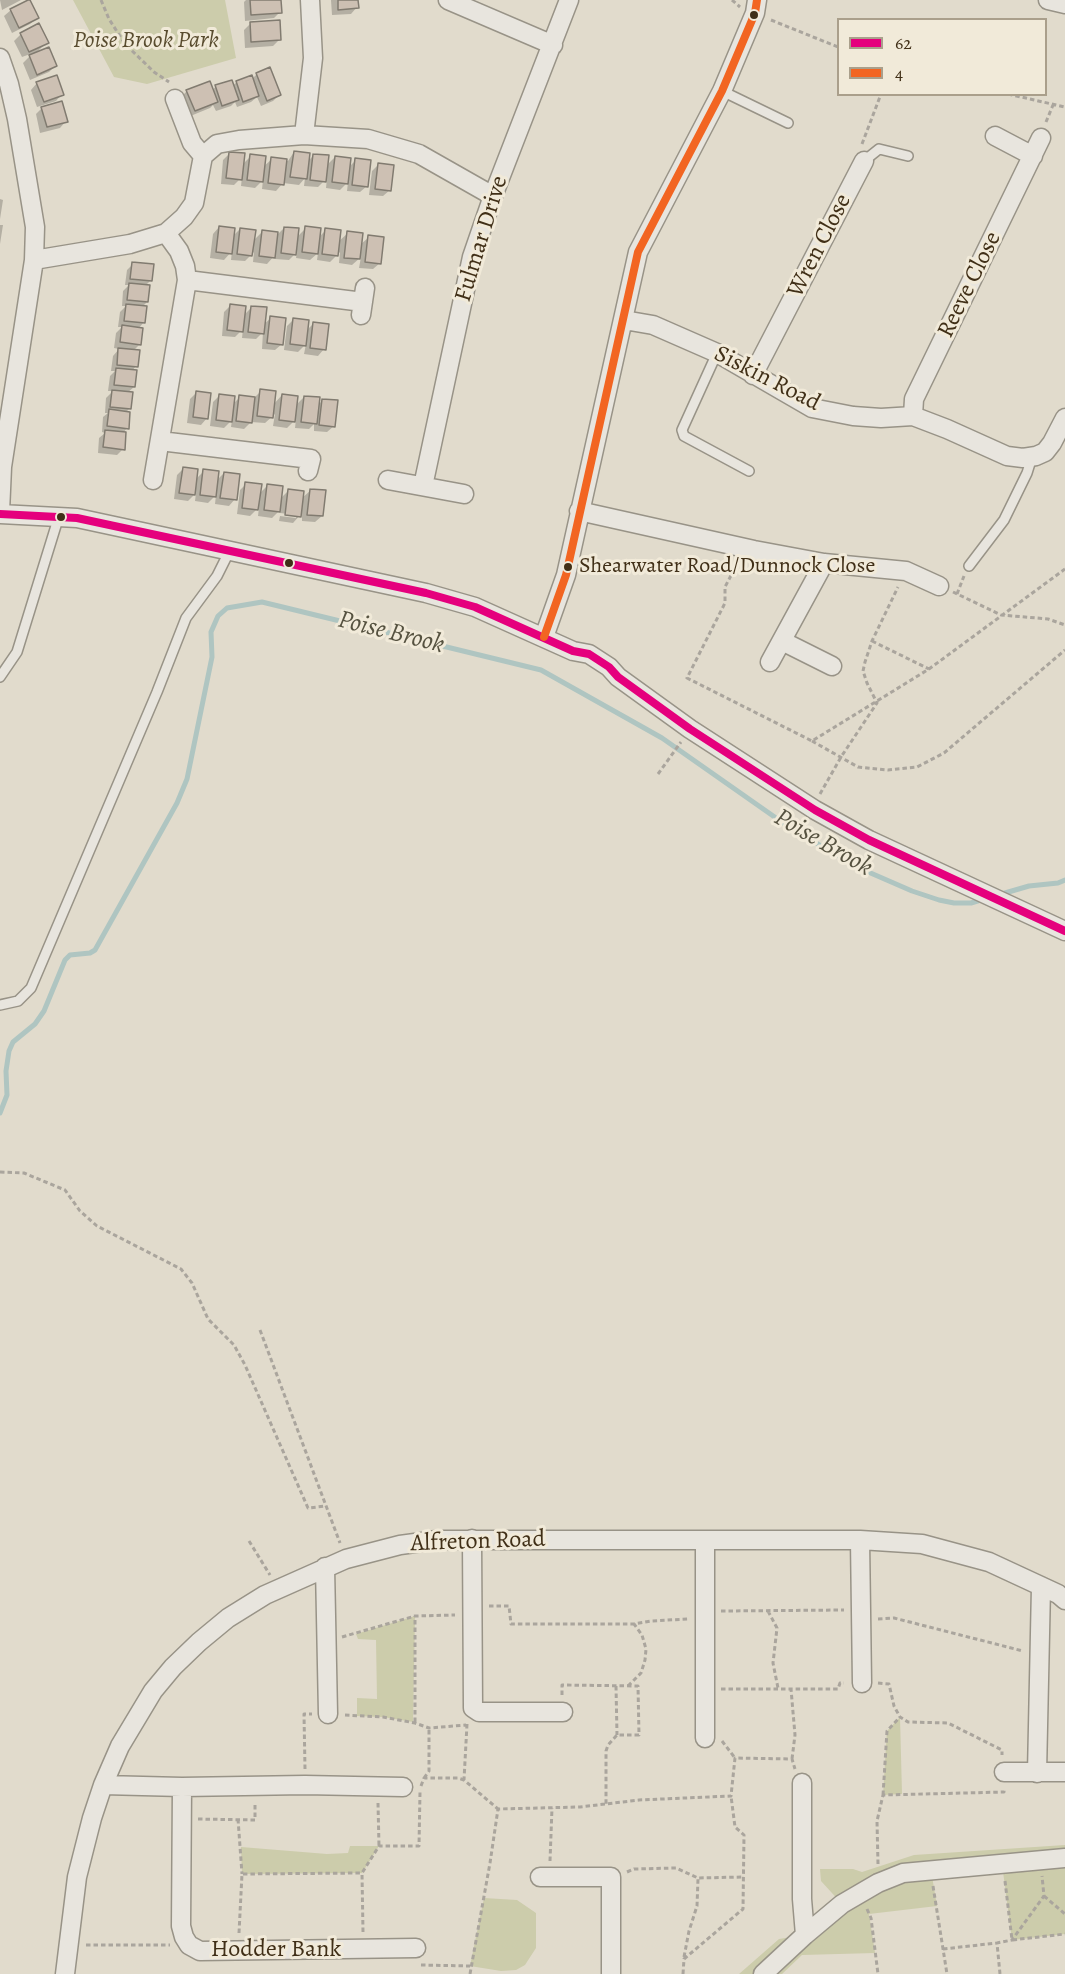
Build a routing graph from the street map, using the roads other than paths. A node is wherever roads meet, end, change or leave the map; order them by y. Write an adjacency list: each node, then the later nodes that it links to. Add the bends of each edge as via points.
1 (310, 0): 12 (street, via 313,58)
2 (448, 0): 7 (street)
3 (569, 0): 7 (street, Fulmar Drive)
4 (1048, 0): 5 (street)
5 (1065, 4)
6 (756, 7): 9 (street)
7 (553, 45): 19 (street, Fulmar Drive)
8 (0, 58): 21 (street, via 31,193)
9 (722, 91): 11 (lane); 24 (street, via 638,252)
10 (175, 99): 15 (street, via 192,143)
11 (788, 123)
12 (304, 135): 15 (street, via 217,144); 19 (street, via 368,139 419,154)
13 (995, 136): 17 (street)
14 (1041, 138): 17 (street, Reeve Close)
15 (203, 156): 20 (street, via 194,203)
16 (908, 156): 18 (lane, via 879,149)
17 (1032, 156): 27 (street, Reeve Close, via 914,399)
18 (864, 160): 26 (street, Wren Close)
19 (493, 195): 35 (street, Fulmar Drive, via 472,257)
20 (166, 233): 21 (street, via 130,244); 22 (street, via 179,251)
21 (34, 260): 38 (street, via 2,467)
22 (187, 280): 23 (street); 29 (street)
23 (363, 302)
24 (624, 320): 25 (street, Siskin Road, via 653,326); 37 (street)
25 (717, 353): 26 (street, Siskin Road); 32 (lane, via 682,430 684,436)
26 (753, 375): 27 (street, Siskin Road, via 812,408 853,416)
27 (913, 416): 30 (street, Siskin Road, via 1007,456)
28 (1065, 418): 30 (street, via 1046,452)
29 (160, 441): 31 (street); 33 (street)
30 (1032, 457): 42 (lane, via 1004,520)
31 (311, 460)
32 (749, 471)
33 (153, 480)
34 (388, 480): 35 (street)
35 (423, 486): 36 (street)
36 (464, 494)
37 (579, 511): 41 (street); 44 (street, via 566,575)
38 (0, 513): 39 (street)
39 (59, 516): 40 (street); 48 (lane, via 17,652)
40 (230, 550): 44 (street, via 426,593 476,607); 50 (lane, via 217,576 186,618 31,988 18,1001)
41 (824, 563): 43 (street, via 906,571); 45 (street)
42 (969, 566)
43 (939, 586)
44 (544, 637): 49 (street, via 618,677 812,808 869,840)
45 (782, 641): 46 (street); 47 (street)
46 (770, 662)
47 (832, 666)
48 (0, 677)
49 (1065, 931)
50 (0, 1005)
51 (472, 1539): 52 (street, Alfreton Road); 54 (street, Alfreton Road, via 400,1545); 58 (street, via 473,1718)
52 (705, 1540): 53 (street, Alfreton Road); 60 (street)
53 (860, 1540): 55 (street, Alfreton Road, via 922,1544 989,1562); 57 (street)
54 (325, 1567): 59 (street); 65 (street, Alfreton Road, via 228,1618 173,1667 153,1691 120,1746)
55 (1041, 1587): 56 (street, Alfreton Road); 63 (street)
56 (1065, 1600)
57 (862, 1683)
58 (563, 1712)
59 (328, 1714)
60 (705, 1738)
61 (1004, 1772): 63 (street)
62 (1065, 1772): 63 (street)
63 (1037, 1773)
64 (802, 1783): 70 (street)
65 (103, 1785): 66 (street); 72 (street, Alfreton Road, via 77,1877)
66 (182, 1787): 67 (street); 71 (street, Hodder Bank, via 181,1926 189,1945 200,1951)
67 (412, 1787)
68 (1065, 1858): 70 (street, via 903,1873 842,1904)
69 (545, 1877): 73 (street, via 611,1877)
70 (805, 1935): 74 (street)
71 (416, 1948)
72 (65, 1974)
73 (611, 1974)
74 (763, 1974)

